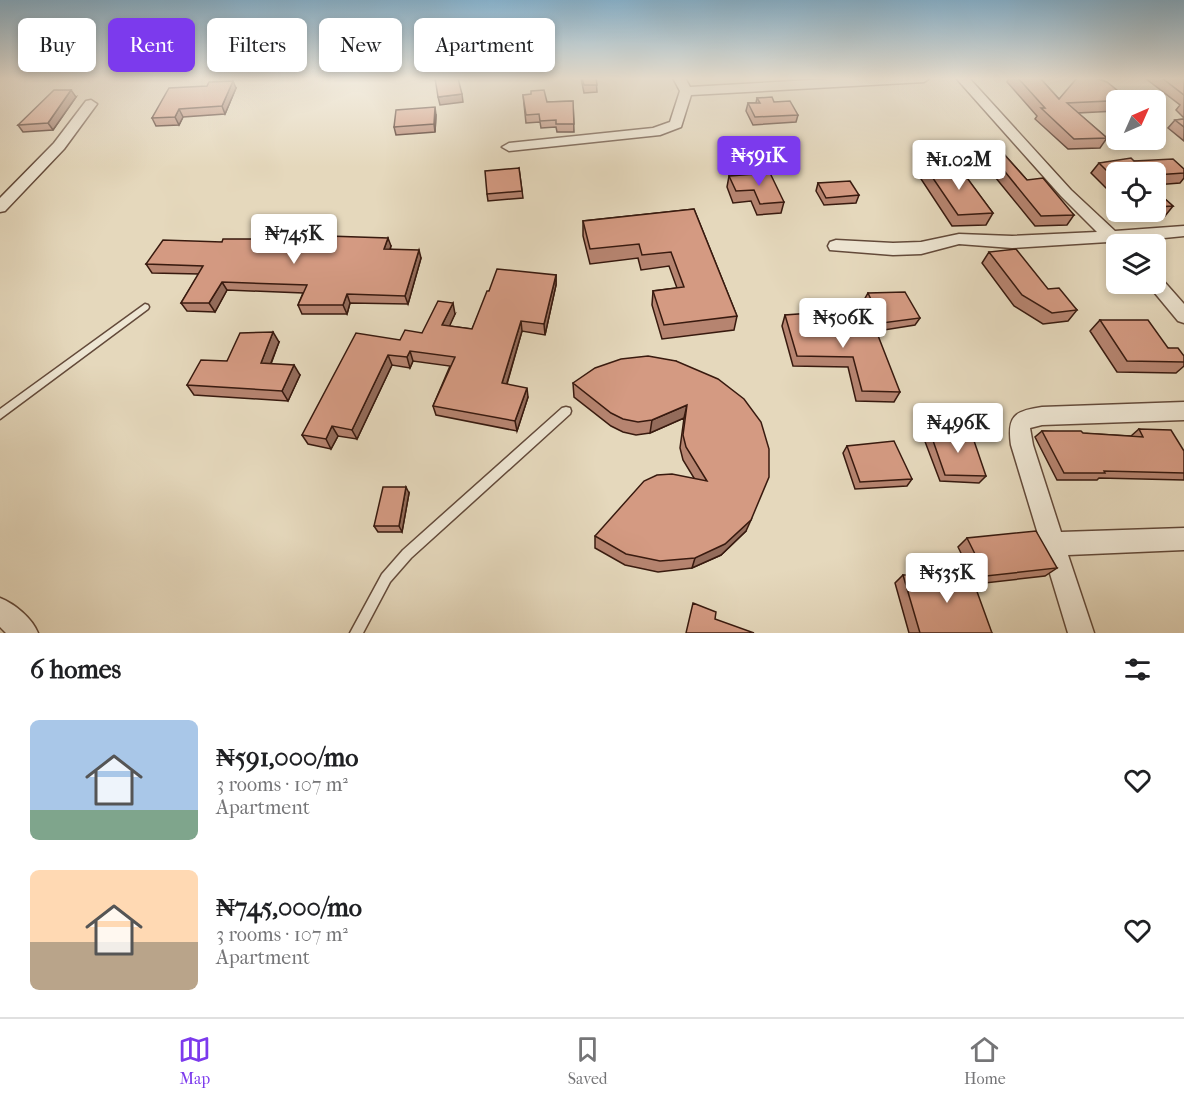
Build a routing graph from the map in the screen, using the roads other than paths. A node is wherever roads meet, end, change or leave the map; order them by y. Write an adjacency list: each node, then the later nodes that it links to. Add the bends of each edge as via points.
1 (88, 108): 5 (street, via 52,153)
2 (679, 108): 4 (street, via 676,124 655,132)
3 (988, 108): 7 (street, via 1066,194)
4 (509, 147)
5 (0, 207)
6 (1184, 231): 8 (street)
7 (1109, 234)
8 (1163, 234)
9 (1106, 240): 10 (street, via 959,239 921,248)
10 (836, 246)
11 (1165, 294): 13 (street)
12 (145, 307): 16 (lane)
13 (1184, 316)
14 (566, 411): 21 (lane, via 407,554 386,578)
15 (1184, 411): 18 (street, via 1026,418 1019,426 1022,445)
16 (0, 416)
17 (1184, 539): 18 (street)
18 (1052, 544): 22 (street)
19 (0, 610): 20 (street)
20 (25, 633)
21 (356, 633)
22 (1081, 633)

